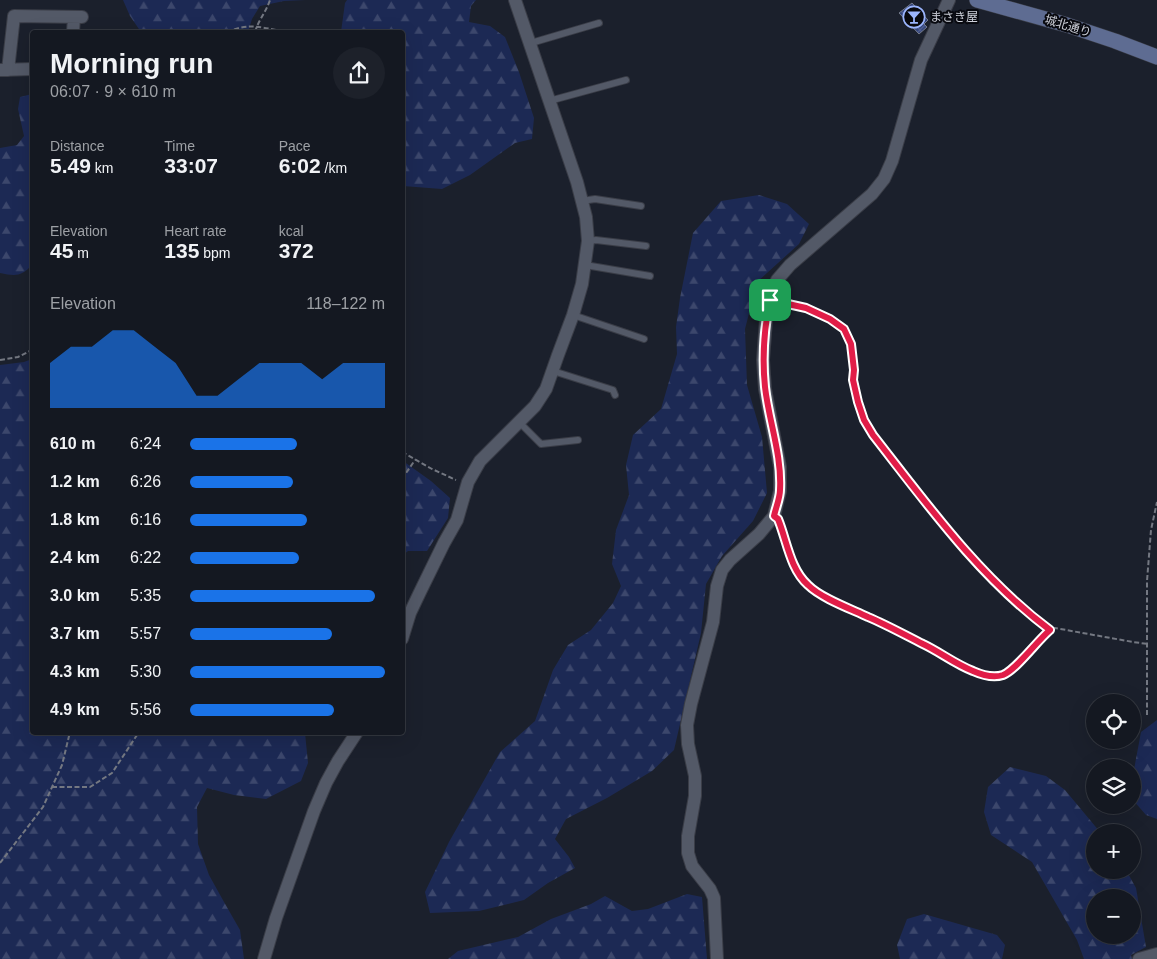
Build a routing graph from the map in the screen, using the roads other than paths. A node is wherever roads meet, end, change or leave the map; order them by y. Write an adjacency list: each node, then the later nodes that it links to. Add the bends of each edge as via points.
1 (515, 0): 6 (street)
2 (949, 0): 28 (street, via 921,60 884,179 872,194 790,265 777,280 770,300 763,360 765,389 780,467 780,491 774,516 722,570 713,622 687,725 695,776 688,853 692,866 714,898)
3 (977, 0): 7 (street, 城北通り, via 1067,25)
4 (599, 23): 6 (lane)
5 (74, 30): 9 (street, via 78,17 14,16)
6 (530, 43): 11 (street)
7 (1157, 57)
8 (30, 69): 9 (street)
9 (4, 70)
10 (626, 80): 11 (lane)
11 (549, 101): 12 (street)
12 (582, 201): 13 (lane, via 595,199); 14 (street)
13 (641, 206)
14 (588, 240): 15 (lane); 16 (street)
15 (646, 246)
16 (584, 265): 17 (lane); 18 (street)
17 (650, 276)
18 (573, 315): 19 (lane); 20 (street)
19 (644, 338)
20 (552, 370): 21 (lane, via 613,390); 22 (street, via 536,406)
21 (615, 395)
22 (519, 422): 23 (lane, via 541,444); 24 (street, via 480,461 468,482 458,520 420,592)
23 (578, 440)
24 (405, 630)
25 (355, 735): 27 (street, via 326,783 314,811)
26 (1157, 954): 29 (street)
27 (264, 959)
28 (717, 959)
29 (1139, 959)

